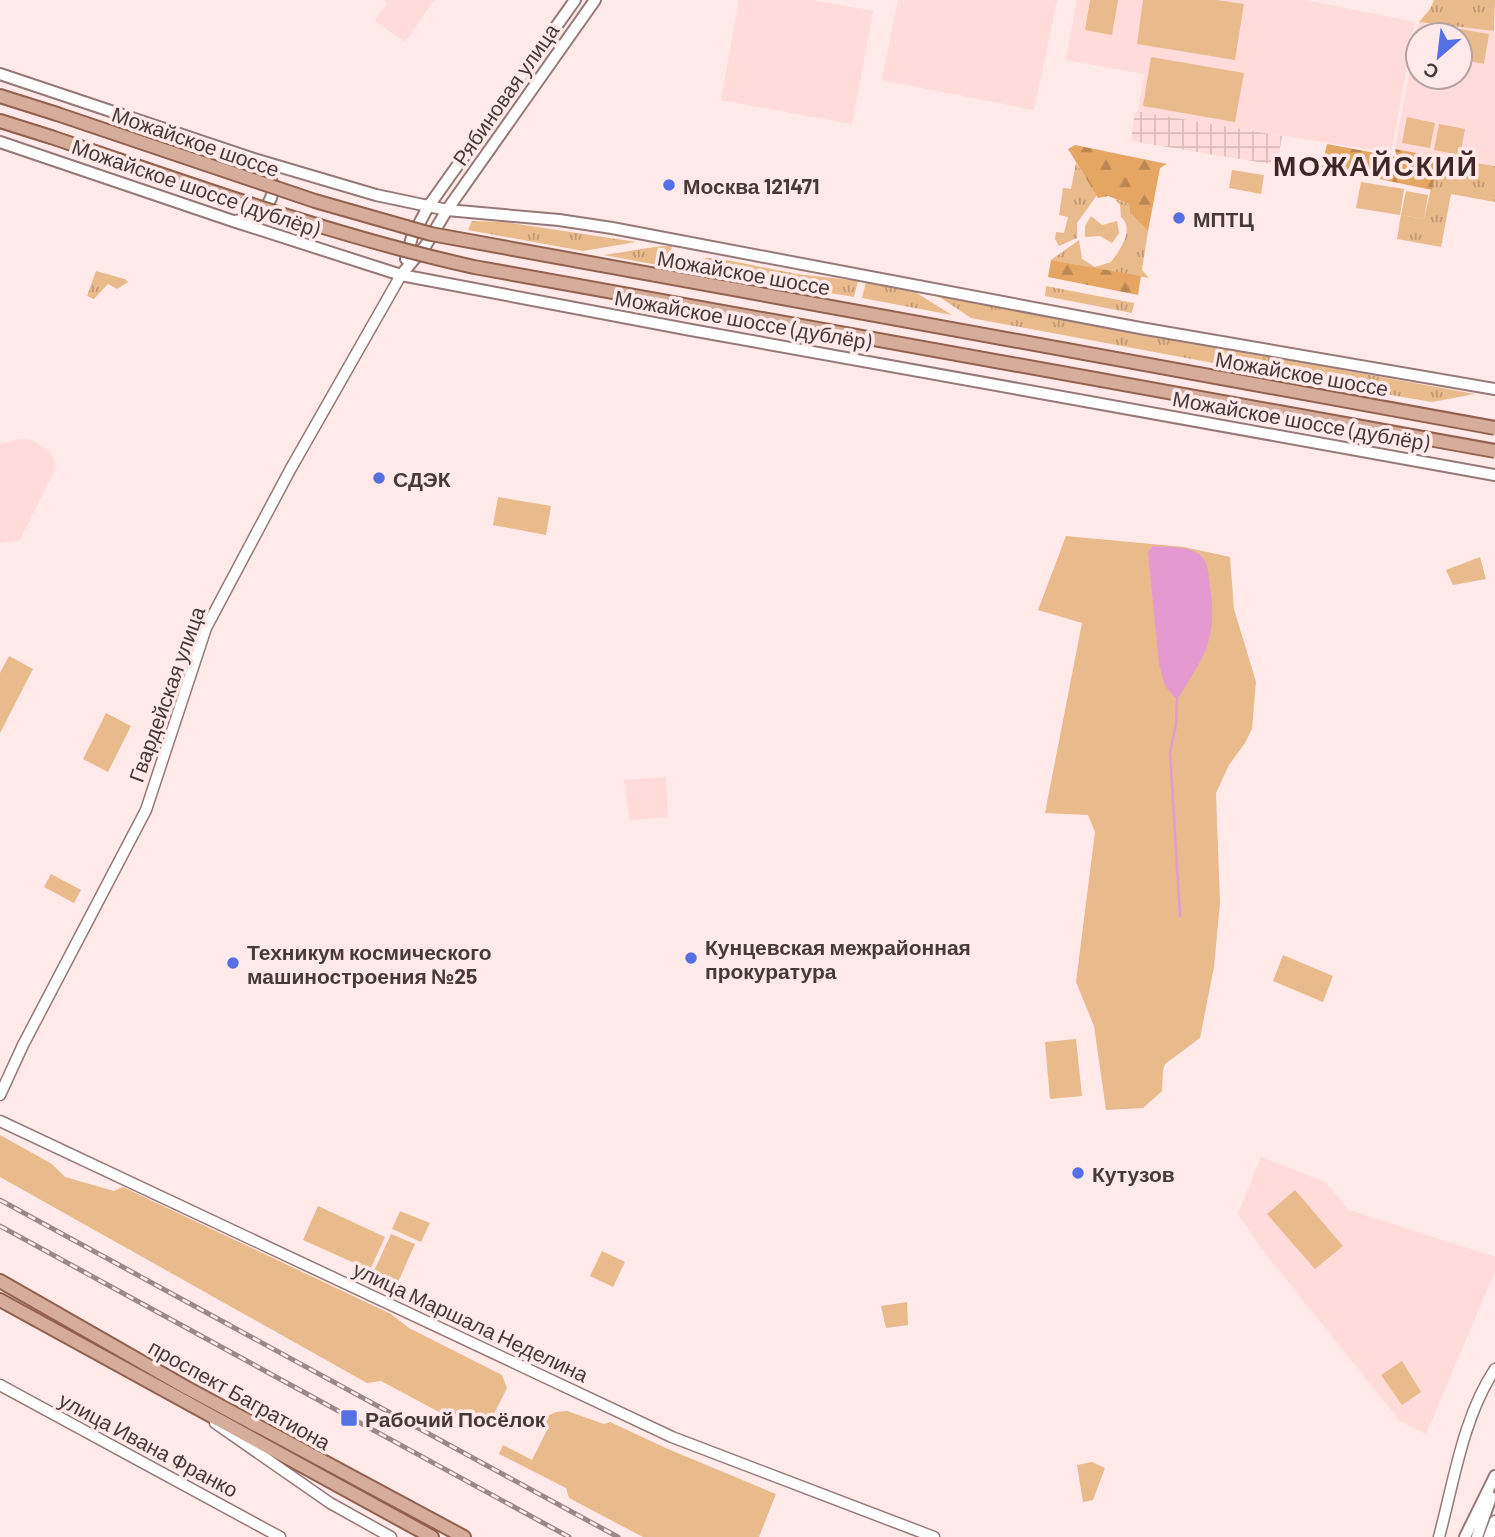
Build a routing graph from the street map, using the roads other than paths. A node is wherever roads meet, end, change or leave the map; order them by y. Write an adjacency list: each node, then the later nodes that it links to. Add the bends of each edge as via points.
1 (575, 0): 8 (main road, Рябиновая улица)
2 (595, 0): 9 (main road, Рябиновая улица)
3 (0, 74): 7 (main road, Можайское шоссе (дублёр))
4 (0, 96): 13 (main road, Можайское шоссе, bridge, via 315,201 431,234)
5 (0, 121): 14 (main road, Можайское шоссе, bridge, via 307,223 474,267)
6 (0, 142): 10 (main road, Можайское шоссе (дублёр))
7 (254, 159): 8 (main road, Можайское шоссе (дублёр)); 10 (main road, via 270,175 270,201 250,219)
8 (428, 207): 9 (main road, Можайское шоссе (дублёр)); 11 (main road, Рябиновая улица, via 412,237)
9 (447, 210): 11 (main road, Рябиновая улица, via 426,246); 12 (main road, Можайское шоссе (дублёр), via 612,228 1140,328)
10 (233, 221): 11 (main road, Можайское шоссе (дублёр))
11 (401, 275): 15 (main road, Можайское шоссе (дублёр)); 16 (street, Гвардейская улица, via 206,628 146,810)
12 (1495, 389)
13 (1495, 428)
14 (1495, 451)
15 (1495, 475)
16 (0, 1095)
17 (0, 1121): 30 (street, улица Маршала Неделина, via 672,1437)
18 (0, 1281): 29 (main road, проспект Багратиона)
19 (0, 1300): 22 (main road, проспект Багратиона)
20 (1495, 1369): 31 (street, via 1476,1402)
21 (0, 1385): 26 (street, улица Ивана Франко)
22 (179, 1399): 27 (street, via 330,1503); 28 (main road, проспект Багратиона)
23 (1495, 1476): 32 (main road)
24 (1495, 1486): 33 (main road)
25 (1495, 1521): 34 (street)
26 (280, 1537)
27 (391, 1537)
28 (432, 1537)
29 (464, 1537)
30 (934, 1537)
31 (1439, 1537)
32 (1465, 1537)
33 (1476, 1537)
34 (1489, 1537)

